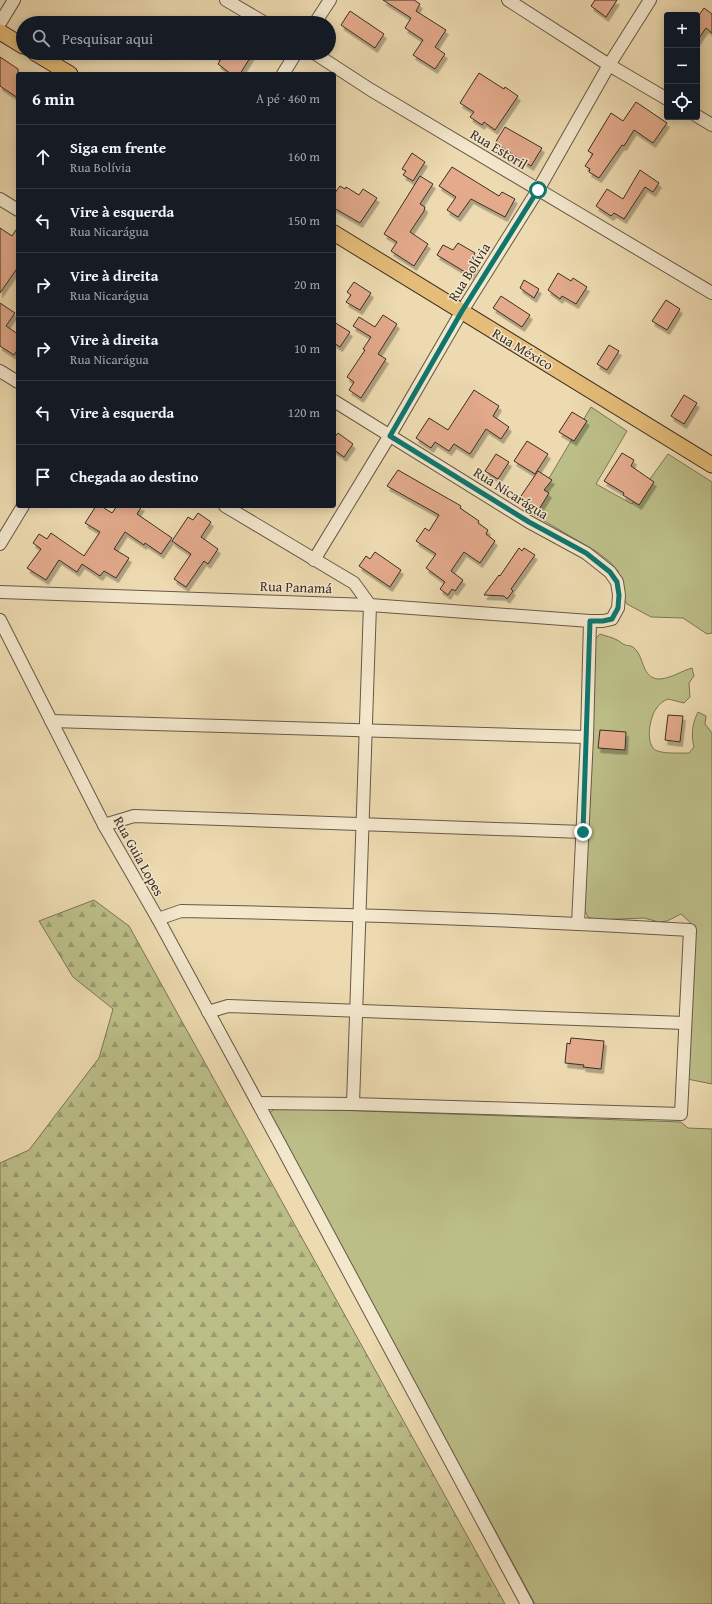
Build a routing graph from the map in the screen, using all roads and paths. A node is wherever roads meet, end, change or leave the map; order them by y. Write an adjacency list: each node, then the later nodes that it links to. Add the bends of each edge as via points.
1 (14, 0): 8 (street)
2 (226, 0): 6 (street)
3 (330, 0): 7 (street)
4 (508, 0): 14 (street)
5 (650, 0): 14 (street, Rua Bolívia)
6 (253, 16)
7 (320, 16)
8 (0, 23)
9 (0, 32): 10 (main road)
10 (16, 42)
11 (47, 60): 15 (main road)
12 (292, 60): 16 (street)
13 (325, 60): 20 (street, Rua Estoril)
14 (609, 65): 17 (street); 20 (street, Rua Bolívia)
15 (67, 72)
16 (284, 72)
17 (664, 97)
18 (700, 118): 19 (street)
19 (712, 125)
20 (538, 190): 24 (street, Rua Estoril); 25 (street, Rua Bolívia)
21 (0, 199): 22 (street)
22 (16, 209)
23 (336, 234): 25 (main road, Rua México)
24 (712, 293)
25 (462, 311): 29 (street, Rua Bolívia); 30 (main road, Rua México)
26 (0, 371): 27 (street)
27 (16, 381)
28 (336, 402): 29 (street, Rua Nicarágua)
29 (390, 436): 34 (street, Rua Bolívia); 38 (street, Rua Nicarágua, via 529,522 586,553 610,572 617,582 618,608 612,619)
30 (712, 465)
31 (22, 508): 33 (street)
32 (228, 508): 34 (street)
33 (0, 544)
34 (314, 560): 36 (street, via 354,583)
35 (0, 592): 36 (street, Rua Panamá)
36 (370, 605): 38 (street, Rua Panamá); 40 (street)
37 (0, 620): 39 (street, Rua Guia Lopes)
38 (590, 621): 41 (street)
39 (51, 721): 40 (street); 43 (street, Rua Guia Lopes)
40 (366, 730): 41 (street); 42 (street)
41 (587, 737): 44 (street)
42 (362, 824): 43 (street, via 134,816); 44 (street); 45 (street)
43 (104, 825): 46 (street, Rua Guia Lopes)
44 (583, 832): 47 (street)
45 (359, 914): 46 (street, via 181,911); 47 (street); 48 (street)
46 (158, 919): 49 (street, Rua Guia Lopes)
47 (578, 924): 50 (street, via 690,930)
48 (356, 1011): 49 (street, via 228,1006); 50 (street); 52 (street)
49 (208, 1012): 51 (street, Rua Guia Lopes)
50 (685, 1023): 52 (street, via 681,1114)
51 (258, 1103): 52 (street); 53 (street, Rua Guia Lopes)
52 (353, 1104)
53 (527, 1604)

